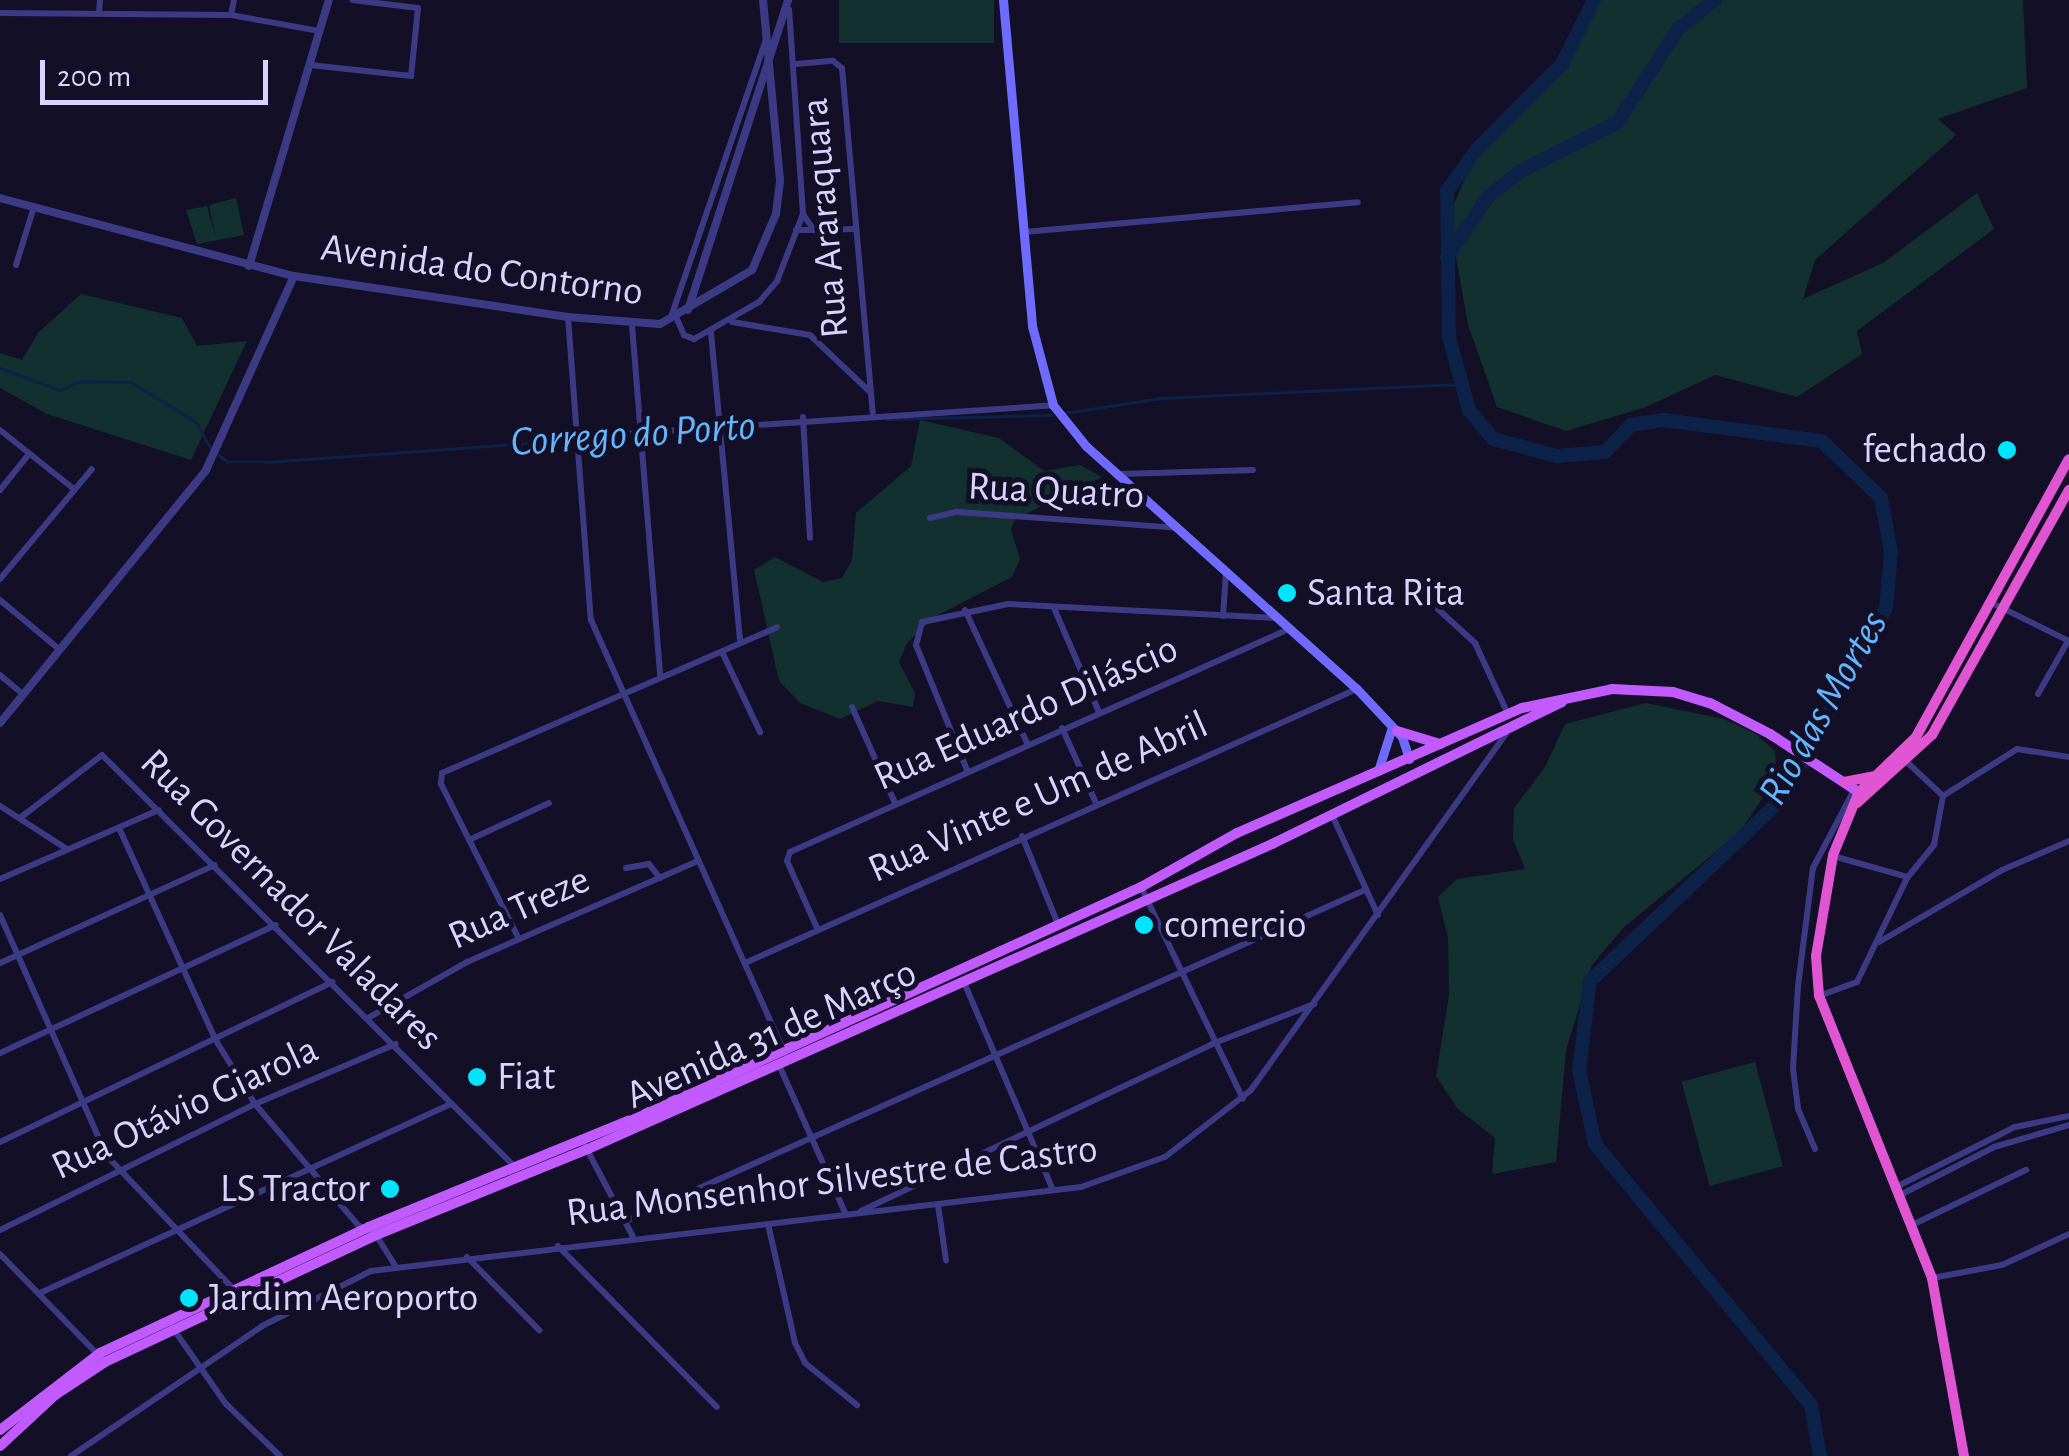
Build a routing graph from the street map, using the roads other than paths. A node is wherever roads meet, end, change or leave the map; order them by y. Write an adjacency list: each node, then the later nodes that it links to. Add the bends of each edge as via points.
1 (100, 0): 8 (street)
2 (234, 0): 10 (street)
3 (329, 0): 11 (street)
4 (352, 0): 14 (street, via 418,8 411,76)
5 (763, 0): 12 (street, Avenida do Contorno)
6 (1003, 0): 23 (main road)
7 (789, 4): 13 (street); 15 (street, Avenida do Contorno)
8 (99, 12): 9 (street); 10 (street)
9 (0, 13)
10 (231, 15): 11 (street)
11 (320, 30): 14 (street)
12 (766, 39): 15 (street, Avenida do Contorno); 29 (street)
13 (796, 64): 19 (street); 22 (street, Rua Araraquara, via 832,61 842,68)
14 (310, 65): 25 (street)
15 (768, 66): 27 (street, Avenida do Contorno); 27 (street, via 780,180 776,214 752,270)
16 (0, 198): 18 (street, Avenida do Contorno)
17 (1358, 202): 23 (street)
18 (34, 207): 24 (street); 25 (street, Avenida do Contorno)
19 (803, 214): 20 (street); 21 (street)
20 (796, 230): 21 (street); 30 (street, via 773,288)
21 (814, 230): 22 (street)
22 (855, 230): 33 (street, Rua Araraquara)
23 (1024, 232): 34 (main road, via 1035,346)
24 (16, 265)
25 (249, 266): 26 (street, Avenida do Contorno)
26 (294, 276): 28 (street, Avenida do Contorno); 66 (street, via 206,470)
27 (688, 310): 29 (street, Avenida do Contorno)
28 (568, 317): 31 (street, Avenida do Contorno); 40 (street)
29 (673, 318): 31 (street, Avenida do Contorno); 32 (street, via 687,338)
30 (729, 322): 32 (street); 33 (street, via 810,335)
31 (632, 325): 39 (street)
32 (712, 334): 37 (street)
33 (871, 393): 35 (street, Rua Araraquara)
34 (1053, 405): 35 (street); 45 (main road, via 1068,428)
35 (873, 412): 36 (street)
36 (803, 420): 37 (street); 51 (street)
37 (721, 427): 39 (street); 65 (street)
38 (0, 430): 41 (street)
39 (640, 434): 40 (street); 69 (street)
40 (576, 440): 74 (street, via 591,620)
41 (29, 454): 46 (street); 47 (street)
42 (2069, 459): 56 (highway)
43 (92, 470): 46 (street)
44 (1254, 470): 45 (street)
45 (1122, 474): 50 (main road)
46 (74, 489): 53 (street)
47 (0, 490)
48 (2069, 490): 57 (highway)
49 (930, 518): 50 (street, Rua Quatro, via 957,512)
50 (1180, 528): 52 (main road)
51 (810, 538)
52 (1226, 570): 60 (street); 61 (main road)
53 (0, 579)
54 (1417, 590): 77 (street, via 1475,642)
55 (0, 600): 66 (street)
56 (1992, 603): 57 (street); 90 (highway, via 1916,737)
57 (2004, 606): 64 (street); 88 (highway, via 1932,735)
58 (1054, 608): 59 (street); 60 (street); 76 (street)
59 (965, 610): 84 (street); 89 (street, via 922,622 916,636)
60 (1224, 616): 61 (street)
61 (1277, 618): 63 (main road)
62 (777, 627): 65 (street)
63 (1290, 628): 70 (main road); 76 (street, Rua Eduardo Diláscio)
64 (2069, 641): 73 (street)
65 (740, 642): 67 (street)
66 (61, 651): 72 (street)
67 (722, 652): 69 (street); 81 (street)
68 (0, 675): 72 (street)
69 (660, 676): 74 (street)
70 (1356, 689): 80 (main road); 96 (street, Rua Vinte e Um de Abril)
71 (1580, 693): 77 (main road, Avenida 31 de Março); 82 (main road, Avenida 31 de Março); 92 (main road, Avenida 31 de Março, via 1636,687 1710,702)
72 (24, 694): 78 (street)
73 (2038, 694)
74 (622, 695): 106 (street, via 442,773); 111 (street)
75 (852, 707): 98 (street)
76 (1099, 712): 79 (street, Rua Eduardo Diláscio)
77 (1504, 716): 82 (main road); 83 (main road, Avenida 31 de Março)
78 (0, 724)
79 (1062, 728): 84 (street, Rua Eduardo Diláscio); 96 (street)
80 (1394, 729): 83 (main road); 87 (main road); 91 (main road)
81 (760, 732)
82 (1506, 734): 85 (main road, Avenida 31 de Março); 121 (street, Rua Monsenhor Silvestre de Castro)
83 (1446, 742): 85 (main road); 87 (main road, Avenida 31 de Março)
84 (1027, 743): 89 (street, Rua Eduardo Diláscio)
85 (1458, 757): 93 (main road, Avenida 31 de Março)
86 (2069, 757): 95 (street, via 2016,749)
87 (1410, 760): 91 (main road, Avenida 31 de Março); 93 (main road)
88 (1908, 763): 94 (highway); 95 (street)
89 (967, 770): 98 (street, Rua Eduardo Diláscio)
90 (1876, 776): 92 (highway); 94 (highway)
91 (1374, 777): 103 (main road, Avenida 31 de Março)
92 (1840, 779): 94 (main road, Avenida 31 de Março)
93 (1393, 788): 101 (main road, Avenida 31 de Março)
94 (1859, 796): 110 (highway); 154 (street, via 1813,868 1798,986 1793,1068 1798,1109)
95 (1943, 796): 116 (street, via 1934,845)
96 (1096, 802): 105 (street, Rua Vinte e Um de Abril)
97 (549, 803): 106 (street)
98 (895, 803): 124 (street, Rua Eduardo Diláscio, via 787,856)
99 (0, 806): 102 (street)
100 (159, 810): 102 (street, Rua Governador Valadares, via 102,755); 104 (street); 112 (street, Rua Governador Valadares)
101 (1332, 815): 108 (main road, Avenida 31 de Março); 117 (street)
102 (20, 818): 109 (street)
103 (1254, 825): 108 (main road, via 1254,840); 118 (main road, Avenida 31 de Março)
104 (119, 828): 109 (street); 119 (street)
105 (1022, 836): 123 (street); 124 (street, Rua Vinte e Um de Abril)
106 (469, 840): 125 (street)
107 (2069, 841): 126 (street, via 2002,870)
108 (1272, 844): 118 (main road, Avenida 31 de Março)
109 (68, 849): 114 (street)
110 (1832, 855): 116 (street); 134 (highway, via 1816,956)
111 (698, 861): 115 (street, Rua Treze); 129 (street)
112 (216, 865): 119 (street); 122 (street, Rua Governador Valadares)
113 (626, 868): 115 (street, via 649,864)
114 (0, 878)
115 (660, 878): 125 (street, Rua Treze)
116 (1908, 878): 126 (street)
117 (1365, 890): 121 (street); 132 (street)
118 (1143, 891): 123 (main road, Avenida 31 de Março); 131 (main road, Avenida 31 de Março); 132 (street)
119 (149, 894): 127 (street); 130 (street)
120 (0, 915): 127 (street)
121 (1378, 915): 135 (street, Rua Monsenhor Silvestre de Castro)
122 (276, 925): 130 (street); 133 (street, Rua Governador Valadares)
123 (1059, 926): 131 (main road, Avenida 31 de Março)
124 (817, 928): 129 (street, Rua Vinte e Um de Abril)
125 (519, 939): 136 (street, Rua Treze)
126 (1878, 943): 134 (street, via 1850,988)
127 (18, 955): 128 (street); 137 (street)
128 (0, 963)
129 (746, 963): 142 (street)
130 (183, 970): 137 (street); 138 (street)
131 (960, 975): 142 (main road, Avenida 31 de Março); 143 (street)
132 (1180, 976): 140 (street); 143 (street)
133 (332, 982): 136 (street, Rua Governador Valadares); 138 (street)
134 (1820, 996): 160 (highway)
135 (1315, 1004): 140 (street); 144 (street, Rua Monsenhor Silvestre de Castro)
136 (368, 1018): 139 (street, Rua Governador Valadares)
137 (48, 1030): 141 (street); 145 (street)
138 (215, 1039): 145 (street); 146 (street)
139 (396, 1044): 146 (street, Rua Otávio Giarola); 147 (street, Rua Governador Valadares)
140 (1212, 1044): 144 (street); 150 (street)
141 (0, 1053)
142 (781, 1057): 151 (street); 153 (main road, Avenida 31 de Março)
143 (998, 1059): 150 (street); 151 (street)
144 (1243, 1099): 159 (street, Rua Monsenhor Silvestre de Castro, via 1197,1137 1136,1171)
145 (82, 1103): 152 (street); 156 (street, via 107,1156)
146 (255, 1104): 155 (street); 156 (street, Rua Otávio Giarola)
147 (450, 1104): 155 (street); 157 (street, Rua Governador Valadares)
148 (2069, 1116): 160 (street, via 2015,1127)
149 (2069, 1126): 160 (street, via 1994,1147)
150 (1027, 1130): 159 (street); 162 (street)
151 (813, 1141): 163 (street); 164 (street)
152 (0, 1142)
153 (586, 1145): 157 (main road, Avenida 31 de Março); 164 (street)
154 (1816, 1149)
155 (308, 1164): 167 (street); 169 (street, via 358,1224)
156 (122, 1170): 167 (street); 168 (street, Rua Otávio Giarola)
157 (518, 1170): 169 (main road, Avenida 31 de Março)
158 (2026, 1170): 166 (street)
159 (1054, 1190): 161 (street, Rua Monsenhor Silvestre de Castro)
160 (1895, 1192): 166 (highway)
161 (938, 1205): 162 (street, Rua Monsenhor Silvestre de Castro); 175 (street)
162 (856, 1214): 163 (street, Rua Monsenhor Silvestre de Castro)
163 (846, 1215): 165 (street, Rua Monsenhor Silvestre de Castro)
164 (628, 1220): 171 (street)
165 (768, 1224): 171 (street, Rua Monsenhor Silvestre de Castro); 185 (street, via 795,1343 806,1363)
166 (1910, 1226): 177 (highway)
167 (176, 1227): 178 (street); 179 (street)
168 (0, 1230)
169 (373, 1231): 176 (street); 179 (main road, Avenida 31 de Março)
170 (2069, 1234): 177 (street, via 2002,1265)
171 (634, 1237): 172 (street, Rua Monsenhor Silvestre de Castro)
172 (558, 1246): 174 (street, Rua Monsenhor Silvestre de Castro); 186 (street)
173 (0, 1254): 178 (street)
174 (468, 1257): 176 (street, Rua Monsenhor Silvestre de Castro); 181 (street)
175 (946, 1260)
176 (396, 1266): 183 (street, Rua Monsenhor Silvestre de Castro, via 340,1282)
177 (1932, 1278): 191 (highway)
178 (40, 1294): 182 (street)
179 (238, 1297): 180 (main road, Avenida 31 de Março)
180 (172, 1326): 182 (main road, Avenida 31 de Março); 183 (street)
181 (539, 1330)
182 (103, 1357): 184 (main road, Avenida 31 de Março)
183 (200, 1368): 189 (street, Rua Monsenhor Silvestre de Castro); 190 (street)
184 (51, 1392): 187 (main road, Avenida 31 de Março); 188 (main road, Avenida 31 de Março)
185 (857, 1405)
186 (717, 1408)
187 (0, 1430)
188 (0, 1446)
189 (71, 1456)
190 (280, 1456)
191 (1964, 1456)

